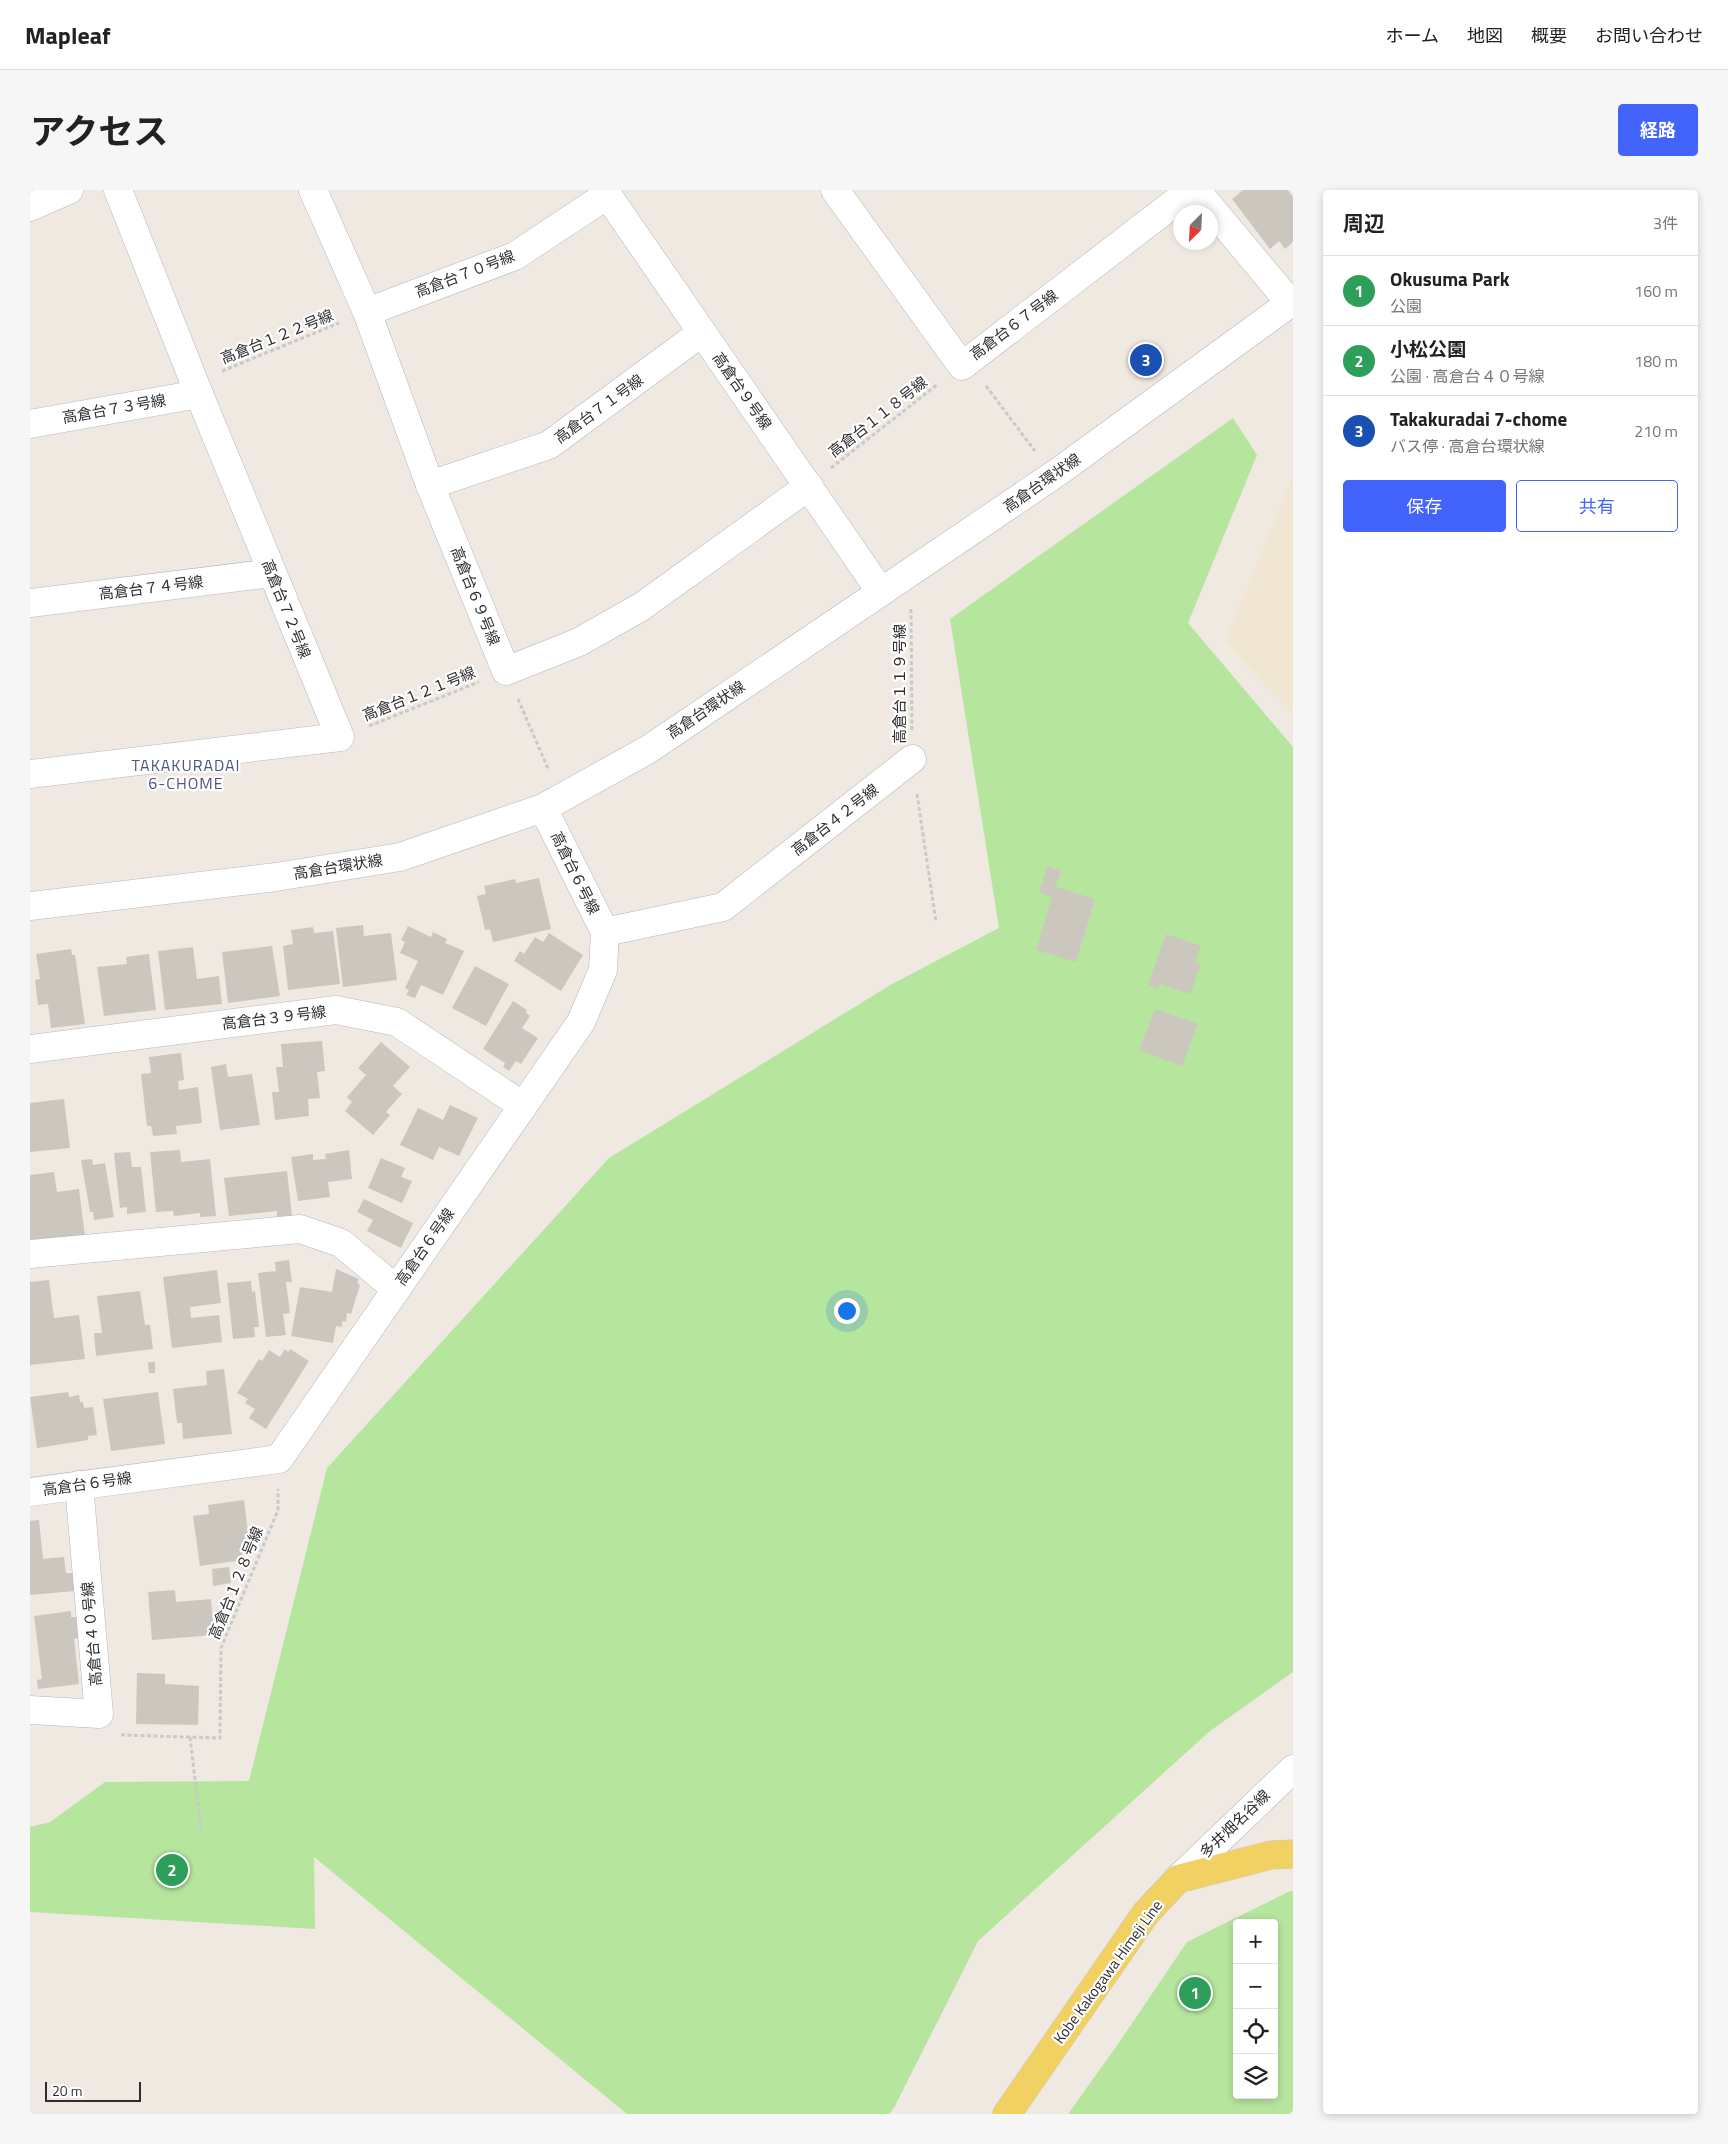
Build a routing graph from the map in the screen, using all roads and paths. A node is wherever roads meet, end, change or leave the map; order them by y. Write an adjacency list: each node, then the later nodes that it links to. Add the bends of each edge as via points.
1 (69, 190): 8 (street)
2 (118, 190): 13 (street, 高倉台７２号線)
3 (313, 190): 10 (street, 高倉台６９号線)
4 (1192, 190): 12 (street, 高倉台６７号線)
5 (1196, 190): 9 (street)
6 (606, 192): 10 (street, 高倉台７０号線, via 515,256); 11 (street, 高倉台９号線)
7 (845, 194): 12 (street, 高倉台６７号線)
8 (30, 207)
9 (1292, 302): 19 (street, 高倉台環状線, via 1058,472)
10 (367, 312): 13 (path, 高倉台１２２号線); 16 (street, 高倉台６９号線)
11 (701, 333): 16 (street, 高倉台７１号線, via 549,445); 17 (street, 高倉台９号線)
12 (965, 363): 15 (path); 17 (path, 高倉台１１８号線)
13 (197, 388): 14 (street, 高倉台７３号線); 18 (street, 高倉台７２号線)
14 (30, 424)
15 (1036, 452)
16 (430, 485): 22 (street, 高倉台６９号線)
17 (809, 486): 19 (street, 高倉台９号線); 22 (street, via 641,607 579,642)
18 (272, 573): 20 (street, 高倉台７４号線); 23 (street, 高倉台７２号線)
19 (881, 592): 27 (street, 高倉台環状線, via 648,749)
20 (30, 602)
21 (911, 609): 24 (path, 高倉台１１９号線)
22 (506, 671): 23 (path, 高倉台１２１号線); 25 (path)
23 (340, 737): 26 (street)
24 (912, 760): 29 (path); 30 (street, 高倉台４２号線, via 723,908)
25 (549, 772)
26 (30, 774)
27 (543, 808): 28 (street, 高倉台環状線, via 400,857 276,877); 30 (street, 高倉台６号線)
28 (30, 906)
29 (936, 922)
30 (605, 932): 32 (street, 高倉台６号線, via 603,970 581,1022)
31 (30, 1049): 32 (street, 高倉台３９号線, via 336,1010 396,1022)
32 (523, 1106): 34 (street, 高倉台６号線)
33 (30, 1254): 34 (street, via 300,1229 341,1243)
34 (396, 1289): 35 (street, 高倉台６号線)
35 (278, 1459): 36 (street, 高倉台６号線); 40 (path, 高倉台１２８号線, via 278,1510 221,1648 220,1738)
36 (79, 1485): 37 (street, 高倉台６号線); 38 (street, 高倉台４０号線, via 99,1714)
37 (30, 1492)
38 (30, 1710)
39 (115, 1735): 40 (path, 高倉台１２８号線)
40 (190, 1737): 42 (path)
41 (1293, 1769): 44 (street, 多井畑名谷線)
42 (201, 1831)
43 (1293, 1854): 44 (main road, via 1271,1855)
44 (1178, 1879): 45 (main road, Kobe Kakogawa Himeji Line, via 1146,1913)
45 (1007, 2114)

